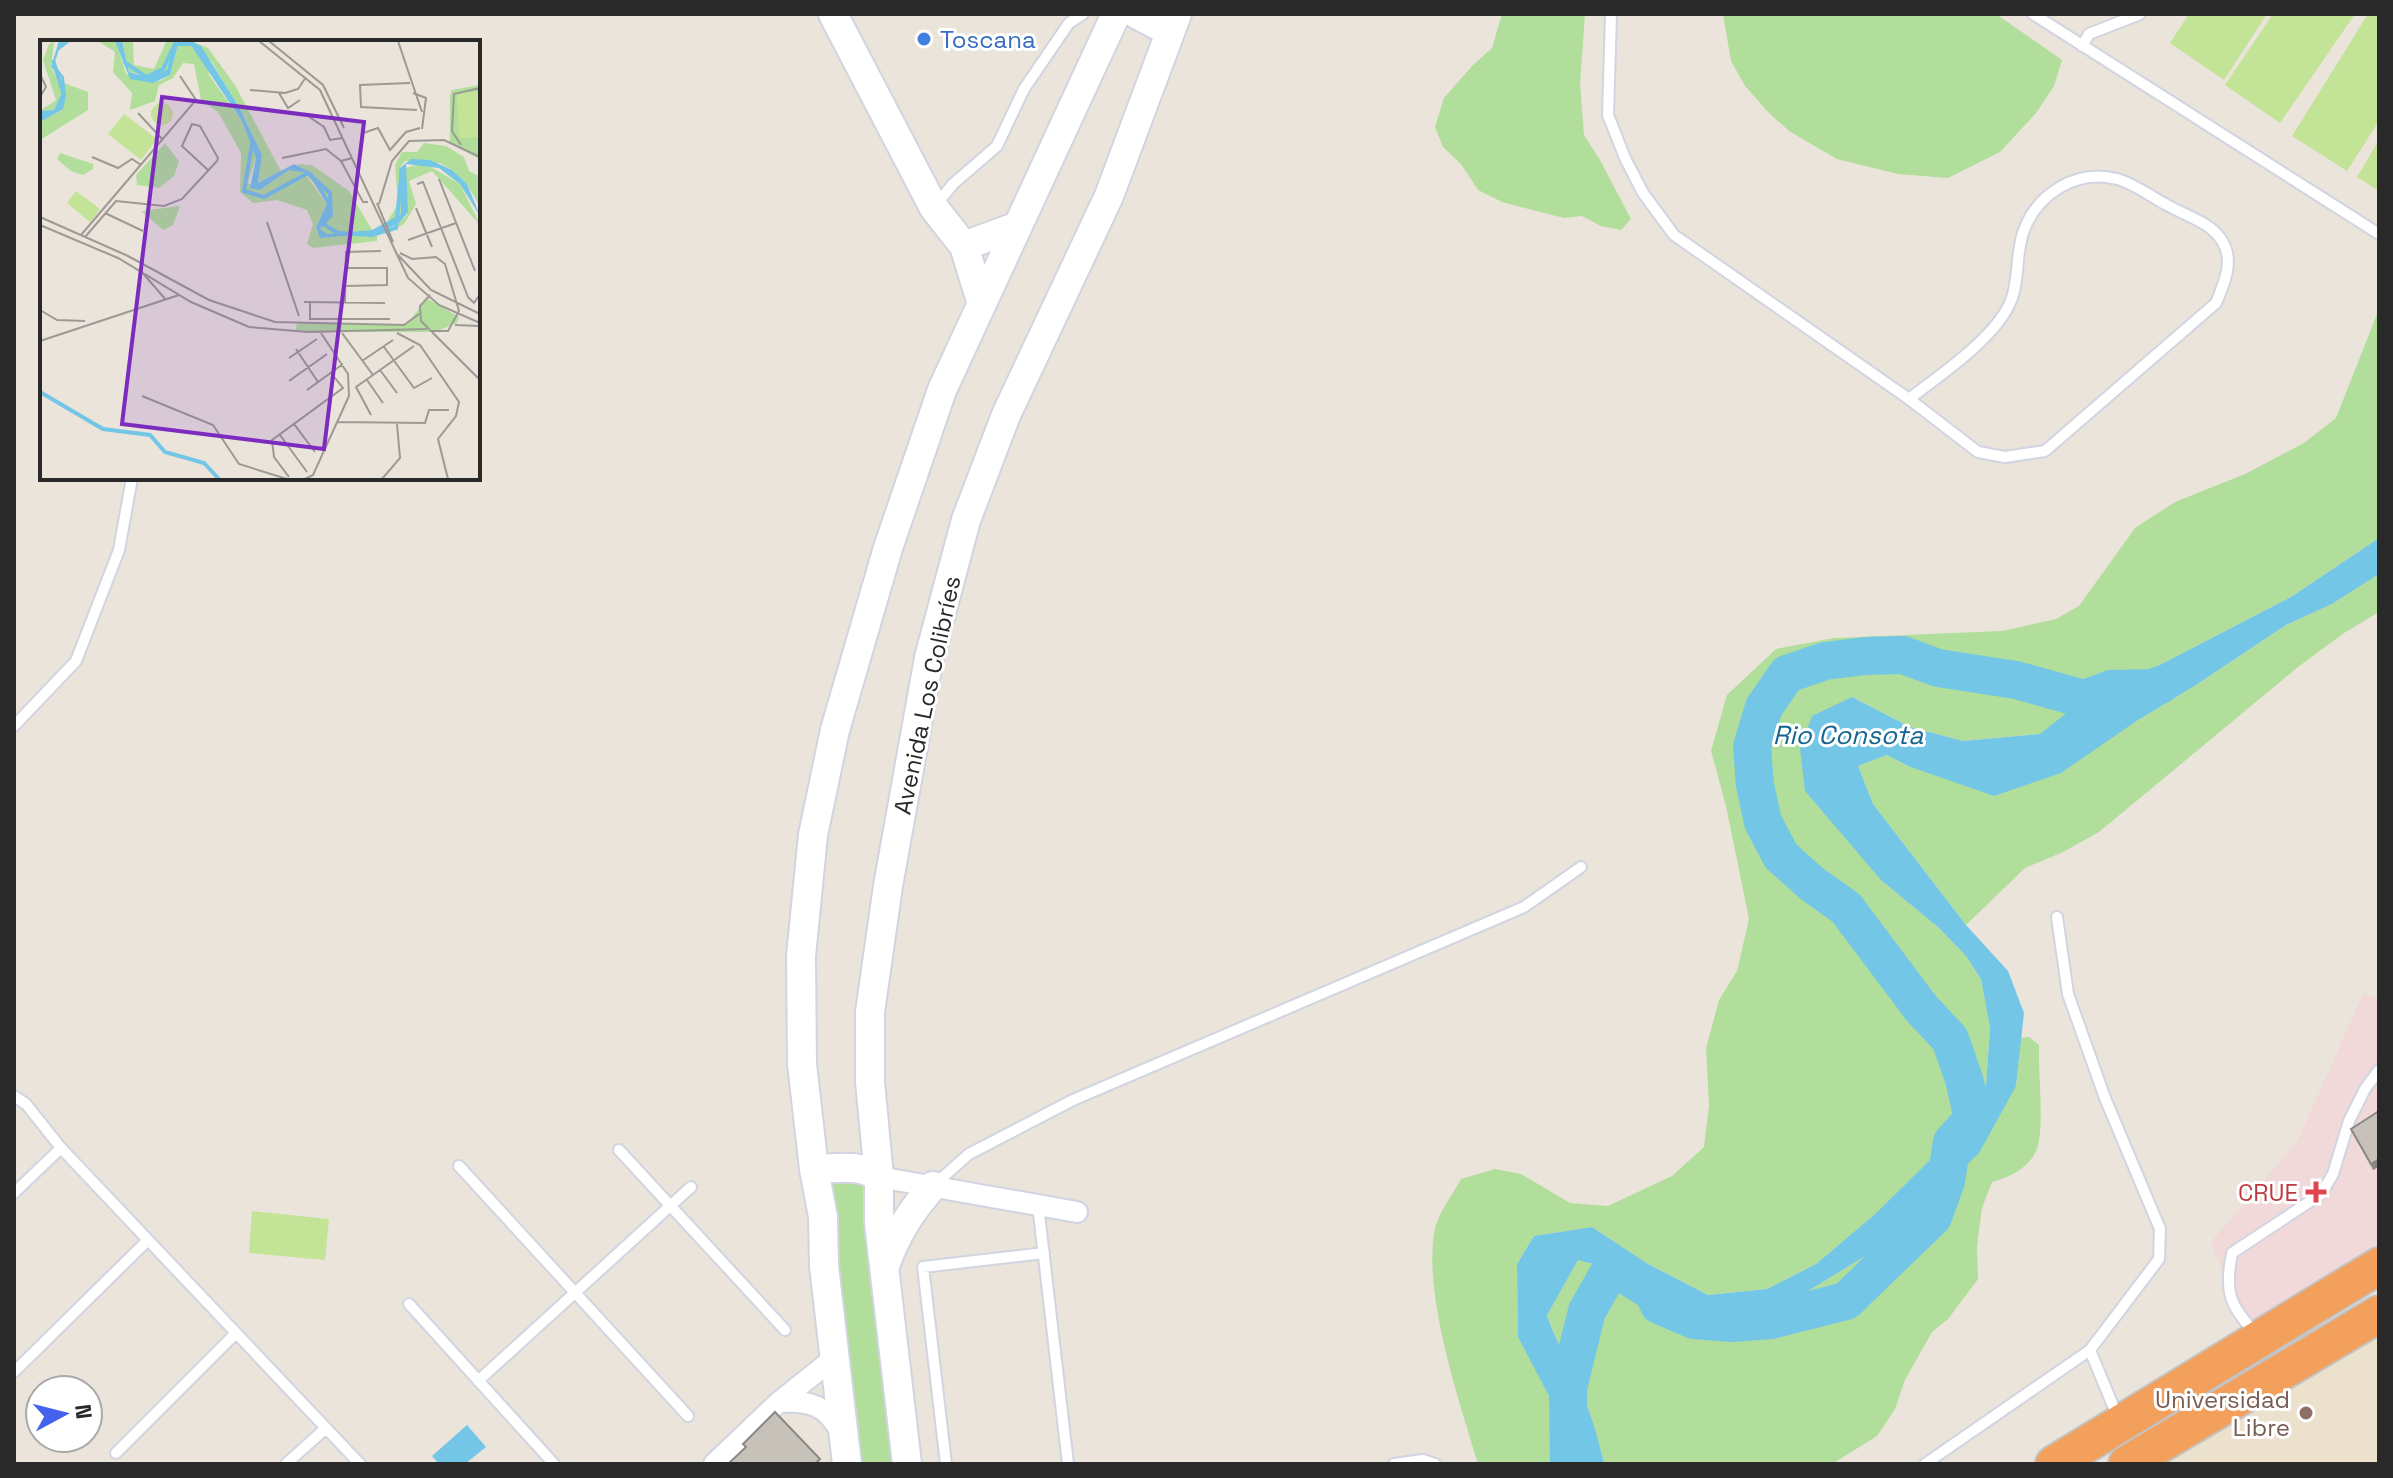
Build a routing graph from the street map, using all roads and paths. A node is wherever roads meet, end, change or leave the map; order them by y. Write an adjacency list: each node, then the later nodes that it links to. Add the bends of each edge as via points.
1 (833, 14): 10 (main road)
2 (1083, 14): 10 (lane, via 1069,23 1024,89 997,146)
3 (1116, 14): 11 (main road)
4 (1136, 14): 8 (main road)
5 (1611, 14): 15 (lane, via 1608,115 1643,193 1674,235)
6 (2033, 14): 9 (lane)
7 (2140, 14): 9 (lane, via 2089,34)
8 (1173, 23): 26 (main road, Avenida Los Colibríes, via 1109,196 1006,415 966,520 929,658 870,1012)
9 (2082, 46): 12 (lane)
10 (934, 208): 13 (main road)
11 (1018, 226): 13 (main road); 14 (main road)
12 (2379, 234)
13 (964, 246): 14 (main road)
14 (982, 304): 25 (main road, via 942,390 888,548 835,730 813,835 801,956 802,1064)
15 (1909, 399): 15 (lane, via 1978,452 2005,457 2045,451 2216,303 2230,259 2224,242 2209,227 2118,179 2092,177 2060,185 2041,201 2024,231 2010,302 1981,342)
16 (132, 480): 17 (lane, via 119,550 76,661)
17 (14, 726)
18 (1581, 867): 27 (lane, via 1524,907 1073,1100 969,1154)
19 (2057, 917): 43 (lane, via 2068,994 2161,1242 2159,1259)
20 (2379, 1070): 42 (lane, via 2349,1121 2333,1174 2321,1194 2232,1253 2226,1282 2239,1316)
21 (14, 1096): 22 (lane)
22 (61, 1148): 29 (lane); 33 (lane)
23 (619, 1150): 30 (lane)
24 (459, 1166): 37 (lane)
25 (814, 1169): 26 (main road, via 854,1166); 44 (main road)
26 (879, 1177): 27 (street); 36 (main road, Avenida Los Colibríes)
27 (933, 1186): 31 (street); 36 (main road, via 895,1239)
28 (691, 1187): 30 (lane)
29 (14, 1193)
30 (671, 1205): 37 (lane); 40 (lane)
31 (1038, 1205): 32 (street); 34 (lane)
32 (1077, 1212)
33 (148, 1240): 41 (lane); 45 (lane)
34 (1044, 1253): 58 (lane, via 923,1267); 59 (lane)
35 (2379, 1266): 42 (highway)
36 (884, 1270): 57 (main road, Avenida Los Colibríes)
37 (574, 1294): 46 (lane); 48 (lane)
38 (409, 1304): 46 (lane)
39 (2379, 1314): 64 (highway)
40 (785, 1330)
41 (236, 1333): 50 (lane); 52 (lane)
42 (2261, 1339): 49 (highway)
43 (2090, 1350): 49 (lane); 62 (lane)
44 (834, 1358): 47 (street); 51 (main road)
45 (14, 1372)
46 (478, 1381): 55 (lane)
47 (779, 1402): 51 (street, via 819,1407 834,1420); 56 (street)
48 (688, 1416)
49 (2120, 1425): 63 (highway)
50 (326, 1428): 53 (lane); 54 (lane)
51 (845, 1451)
52 (116, 1453)
53 (286, 1464)
54 (360, 1464)
55 (554, 1464)
56 (714, 1464)
57 (907, 1464)
58 (946, 1464)
59 (1068, 1464)
60 (1394, 1464): 61 (lane)
61 (1435, 1464)
62 (1925, 1464)
63 (2054, 1464)
64 (2127, 1464)

